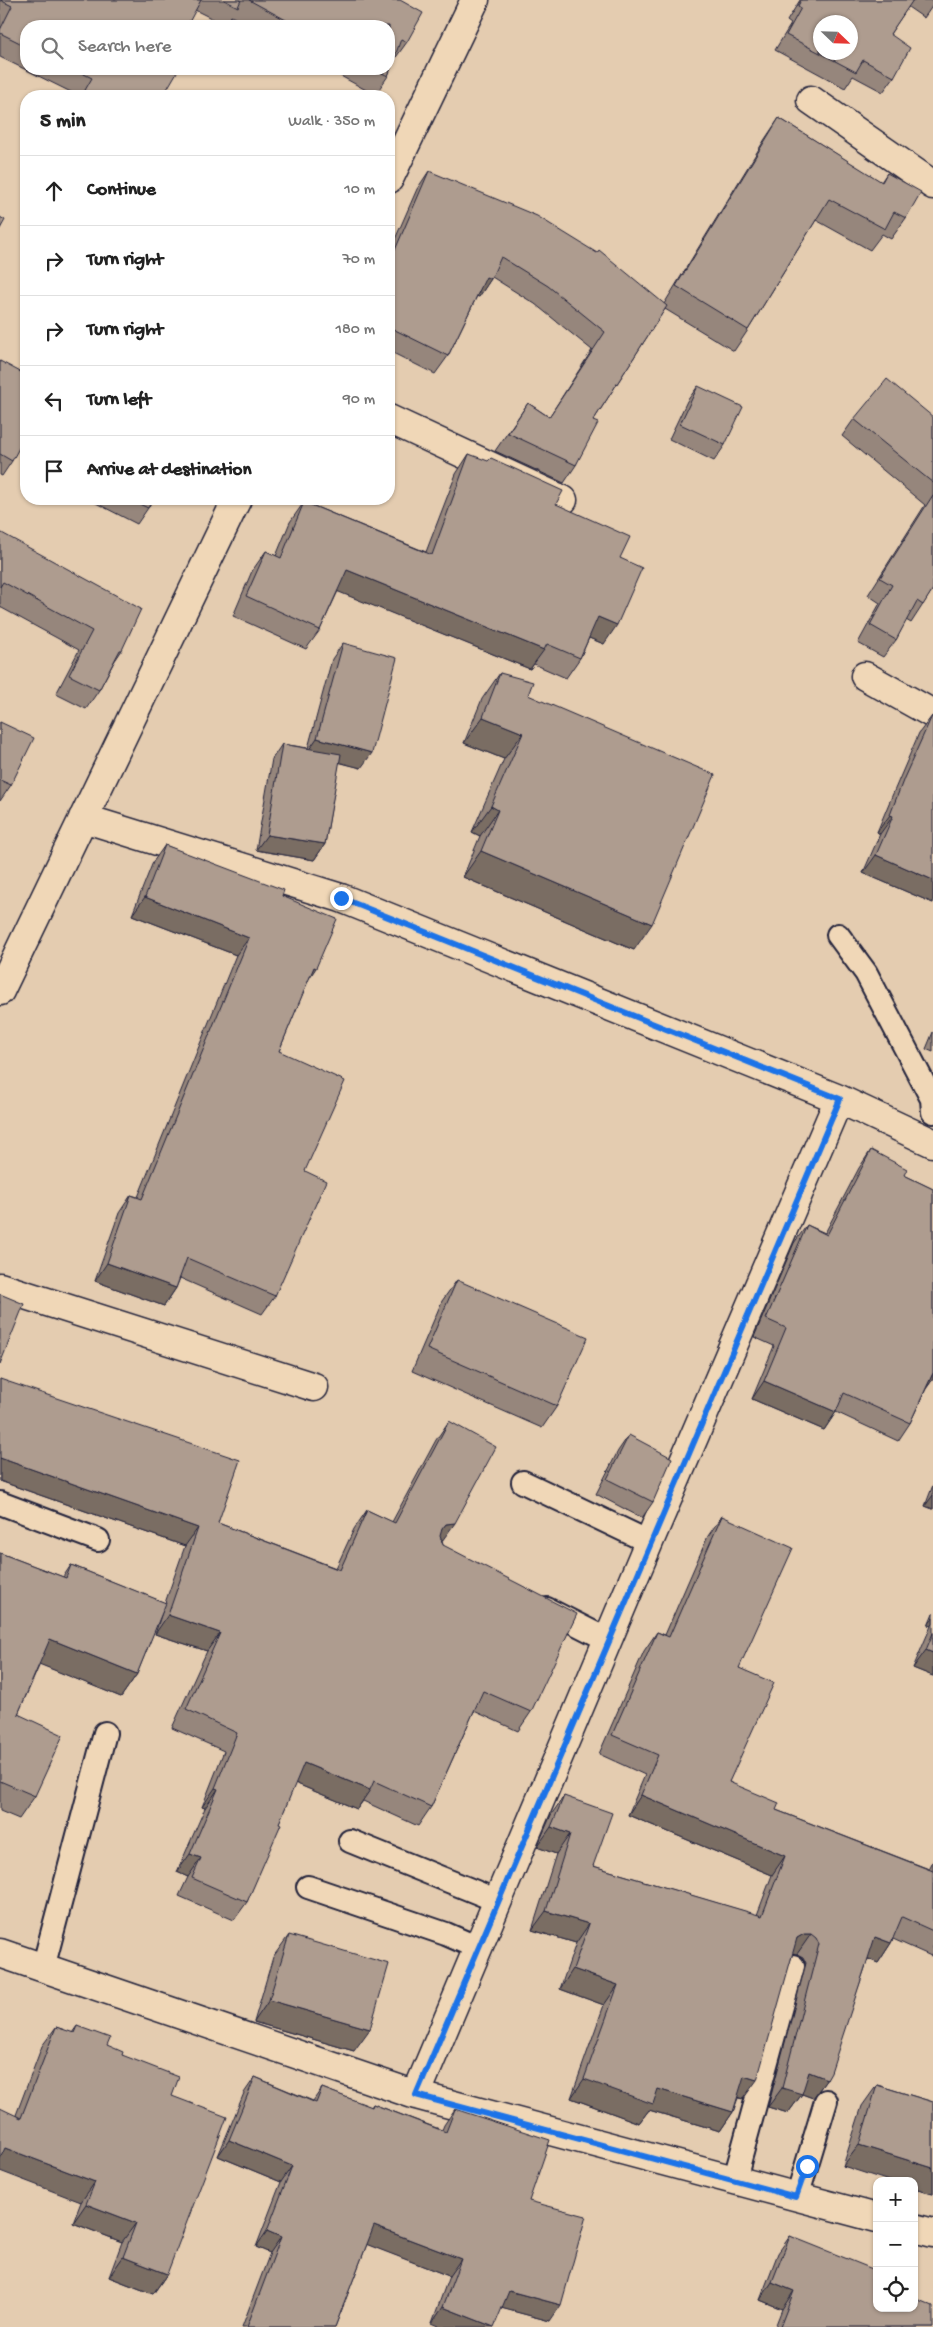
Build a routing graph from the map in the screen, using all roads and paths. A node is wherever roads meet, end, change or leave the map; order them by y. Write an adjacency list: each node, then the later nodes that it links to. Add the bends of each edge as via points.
1 (475, 0): 3 (street)
2 (811, 100): 4 (street)
3 (395, 166)
4 (933, 185)
5 (395, 422): 6 (street)
6 (563, 500)
7 (234, 505): 10 (street)
8 (865, 676): 9 (street)
9 (933, 714)
10 (83, 818): 12 (street); 13 (street, via 341,898)
11 (838, 935): 14 (lane, via 866,974 932,1099)
12 (0, 991)
13 (840, 1099): 15 (street); 21 (street)
14 (933, 1112)
15 (933, 1143)
16 (0, 1287): 17 (street)
17 (314, 1387)
18 (524, 1482): 21 (lane)
19 (0, 1503): 20 (lane)
20 (98, 1540)
21 (650, 1542): 23 (street)
22 (527, 1599): 23 (lane)
23 (608, 1640): 27 (street)
24 (105, 1733): 31 (lane)
25 (350, 1841): 27 (lane)
26 (308, 1887): 28 (lane)
27 (498, 1901): 28 (street)
28 (478, 1948): 32 (street)
29 (0, 1953): 31 (street)
30 (793, 1966): 34 (lane, via 738,2166)
31 (43, 1968): 32 (street)
32 (416, 2095): 34 (street)
33 (826, 2100): 35 (lane)
34 (740, 2182): 35 (street)
35 (796, 2197): 36 (street)
36 (873, 2217)
37 (918, 2229): 38 (street)
38 (933, 2233)

